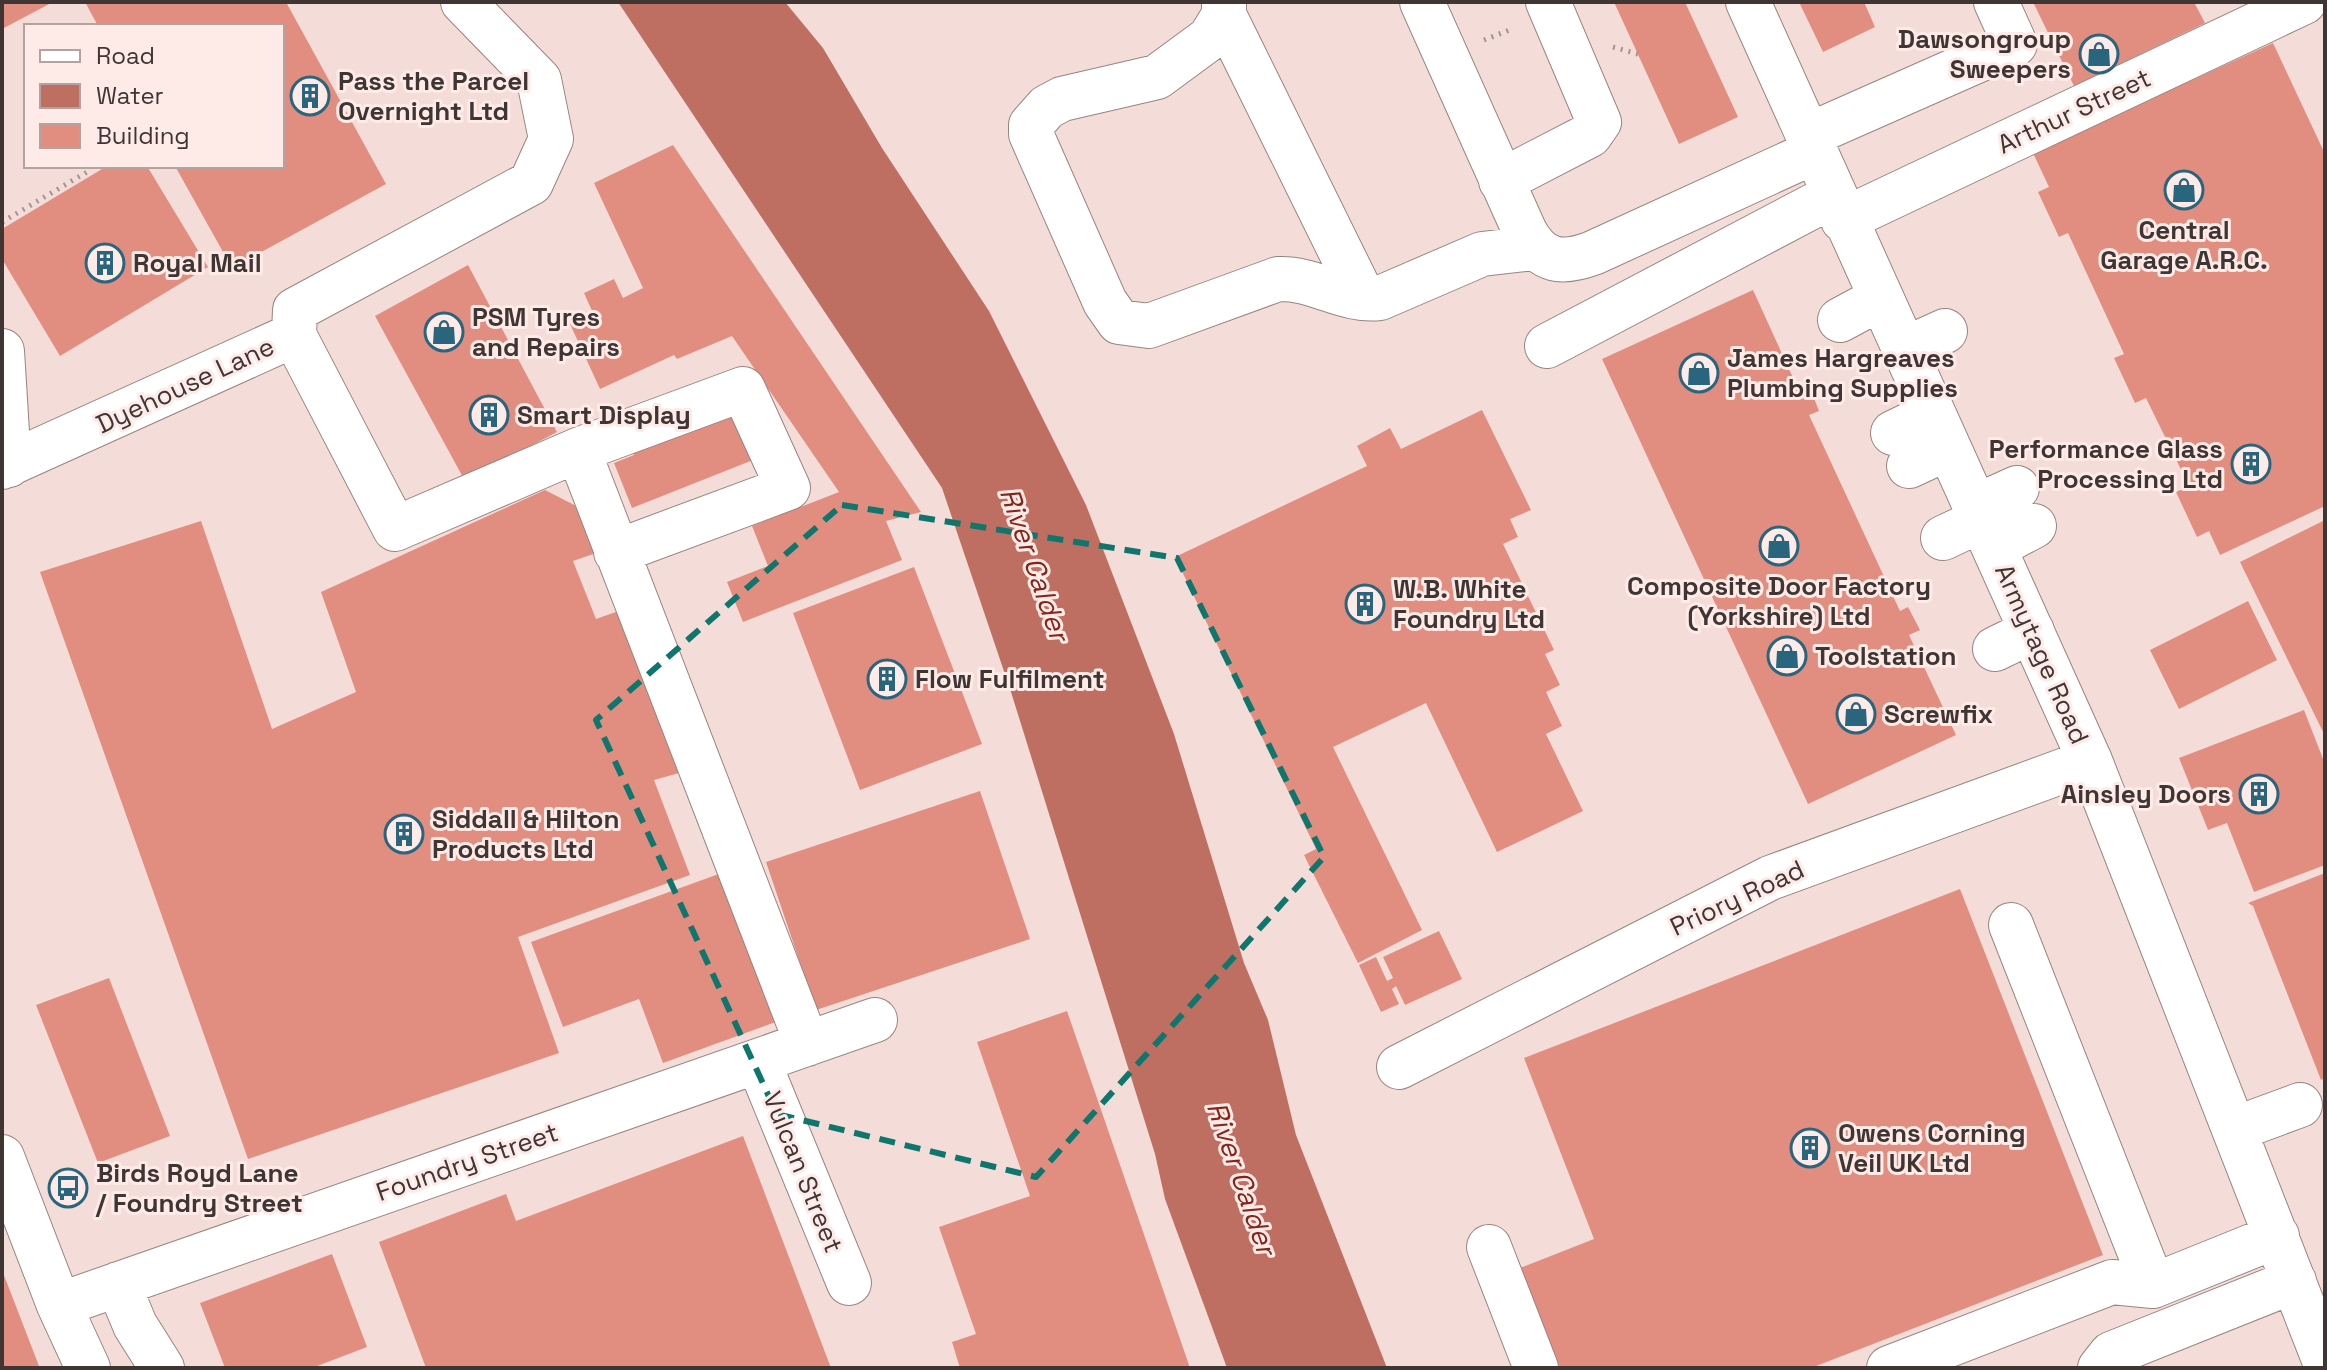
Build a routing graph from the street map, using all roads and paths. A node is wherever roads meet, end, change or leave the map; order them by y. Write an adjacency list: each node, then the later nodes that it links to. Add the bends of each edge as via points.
1 (463, 2): 19 (street, via 539,80 551,139 531,183 295,310)
2 (1422, 2): 11 (street)
3 (1548, 2): 11 (street, via 1599,122 1590,135)
4 (1748, 2): 9 (street, Armytage Road)
5 (1996, 2): 9 (street, via 2015,44)
6 (2304, 2): 8 (street, Arthur Street)
7 (1224, 9): 15 (street); 15 (street, via 1210,38 1157,77 1062,99 1031,125 1105,302 1119,322 1136,327 1278,279 1300,279)
8 (2243, 16): 12 (street, Arthur Street)
9 (1812, 143): 12 (street, Armytage Road); 14 (street, via 1582,257 1560,261)
10 (87, 172): 13 (path)
11 (1501, 181): 14 (street)
12 (1838, 207): 16 (street, Armytage Road); 20 (street, Arthur Street)
13 (2, 222)
14 (1534, 248): 15 (street, via 1482,254 1380,298)
15 (1363, 297)
16 (1879, 299): 17 (street); 21 (street, Armytage Road)
17 (1840, 320)
18 (1945, 331): 21 (street)
19 (294, 335): 24 (street, Dyehouse Lane, via 395,529); 26 (street, Dyehouse Lane)
20 (1547, 346)
21 (1903, 350): 23 (street, Armytage Road)
22 (2, 351): 26 (street)
23 (1940, 431): 25 (street); 28 (street, Armytage Road)
24 (578, 450): 29 (street); 29 (street, via 743,389 788,488)
25 (1901, 450)
26 (6, 466)
27 (2026, 507): 28 (street)
28 (1973, 528): 30 (street, Armytage Road, via 2013,640)
29 (616, 552): 33 (street)
30 (2090, 761): 35 (street, Priory Road, via 1770,878); 37 (street, Armytage Road)
31 (2011, 925): 44 (street)
32 (875, 1020): 33 (street, Foundry Street)
33 (807, 1044): 34 (street, Foundry Street)
34 (758, 1061): 42 (street, Vulcan Street); 43 (street, Foundry Street)
35 (1399, 1067)
36 (2300, 1105): 37 (street)
37 (2235, 1129): 39 (street, Armytage Road)
38 (2, 1157): 45 (street)
39 (2277, 1236): 41 (street, Armytage Road); 44 (street)
40 (1489, 1247): 49 (street)
41 (2304, 1274): 46 (street, Armytage Road); 51 (street, via 2111,1354)
42 (849, 1283)
43 (118, 1284): 45 (street, Foundry Street); 48 (street)
44 (2153, 1286): 50 (street, via 2112,1282)
45 (59, 1305): 47 (street)
46 (2325, 1362)
47 (88, 1368)
48 (162, 1368)
49 (1536, 1368)
50 (1889, 1368)
51 (2100, 1368)

